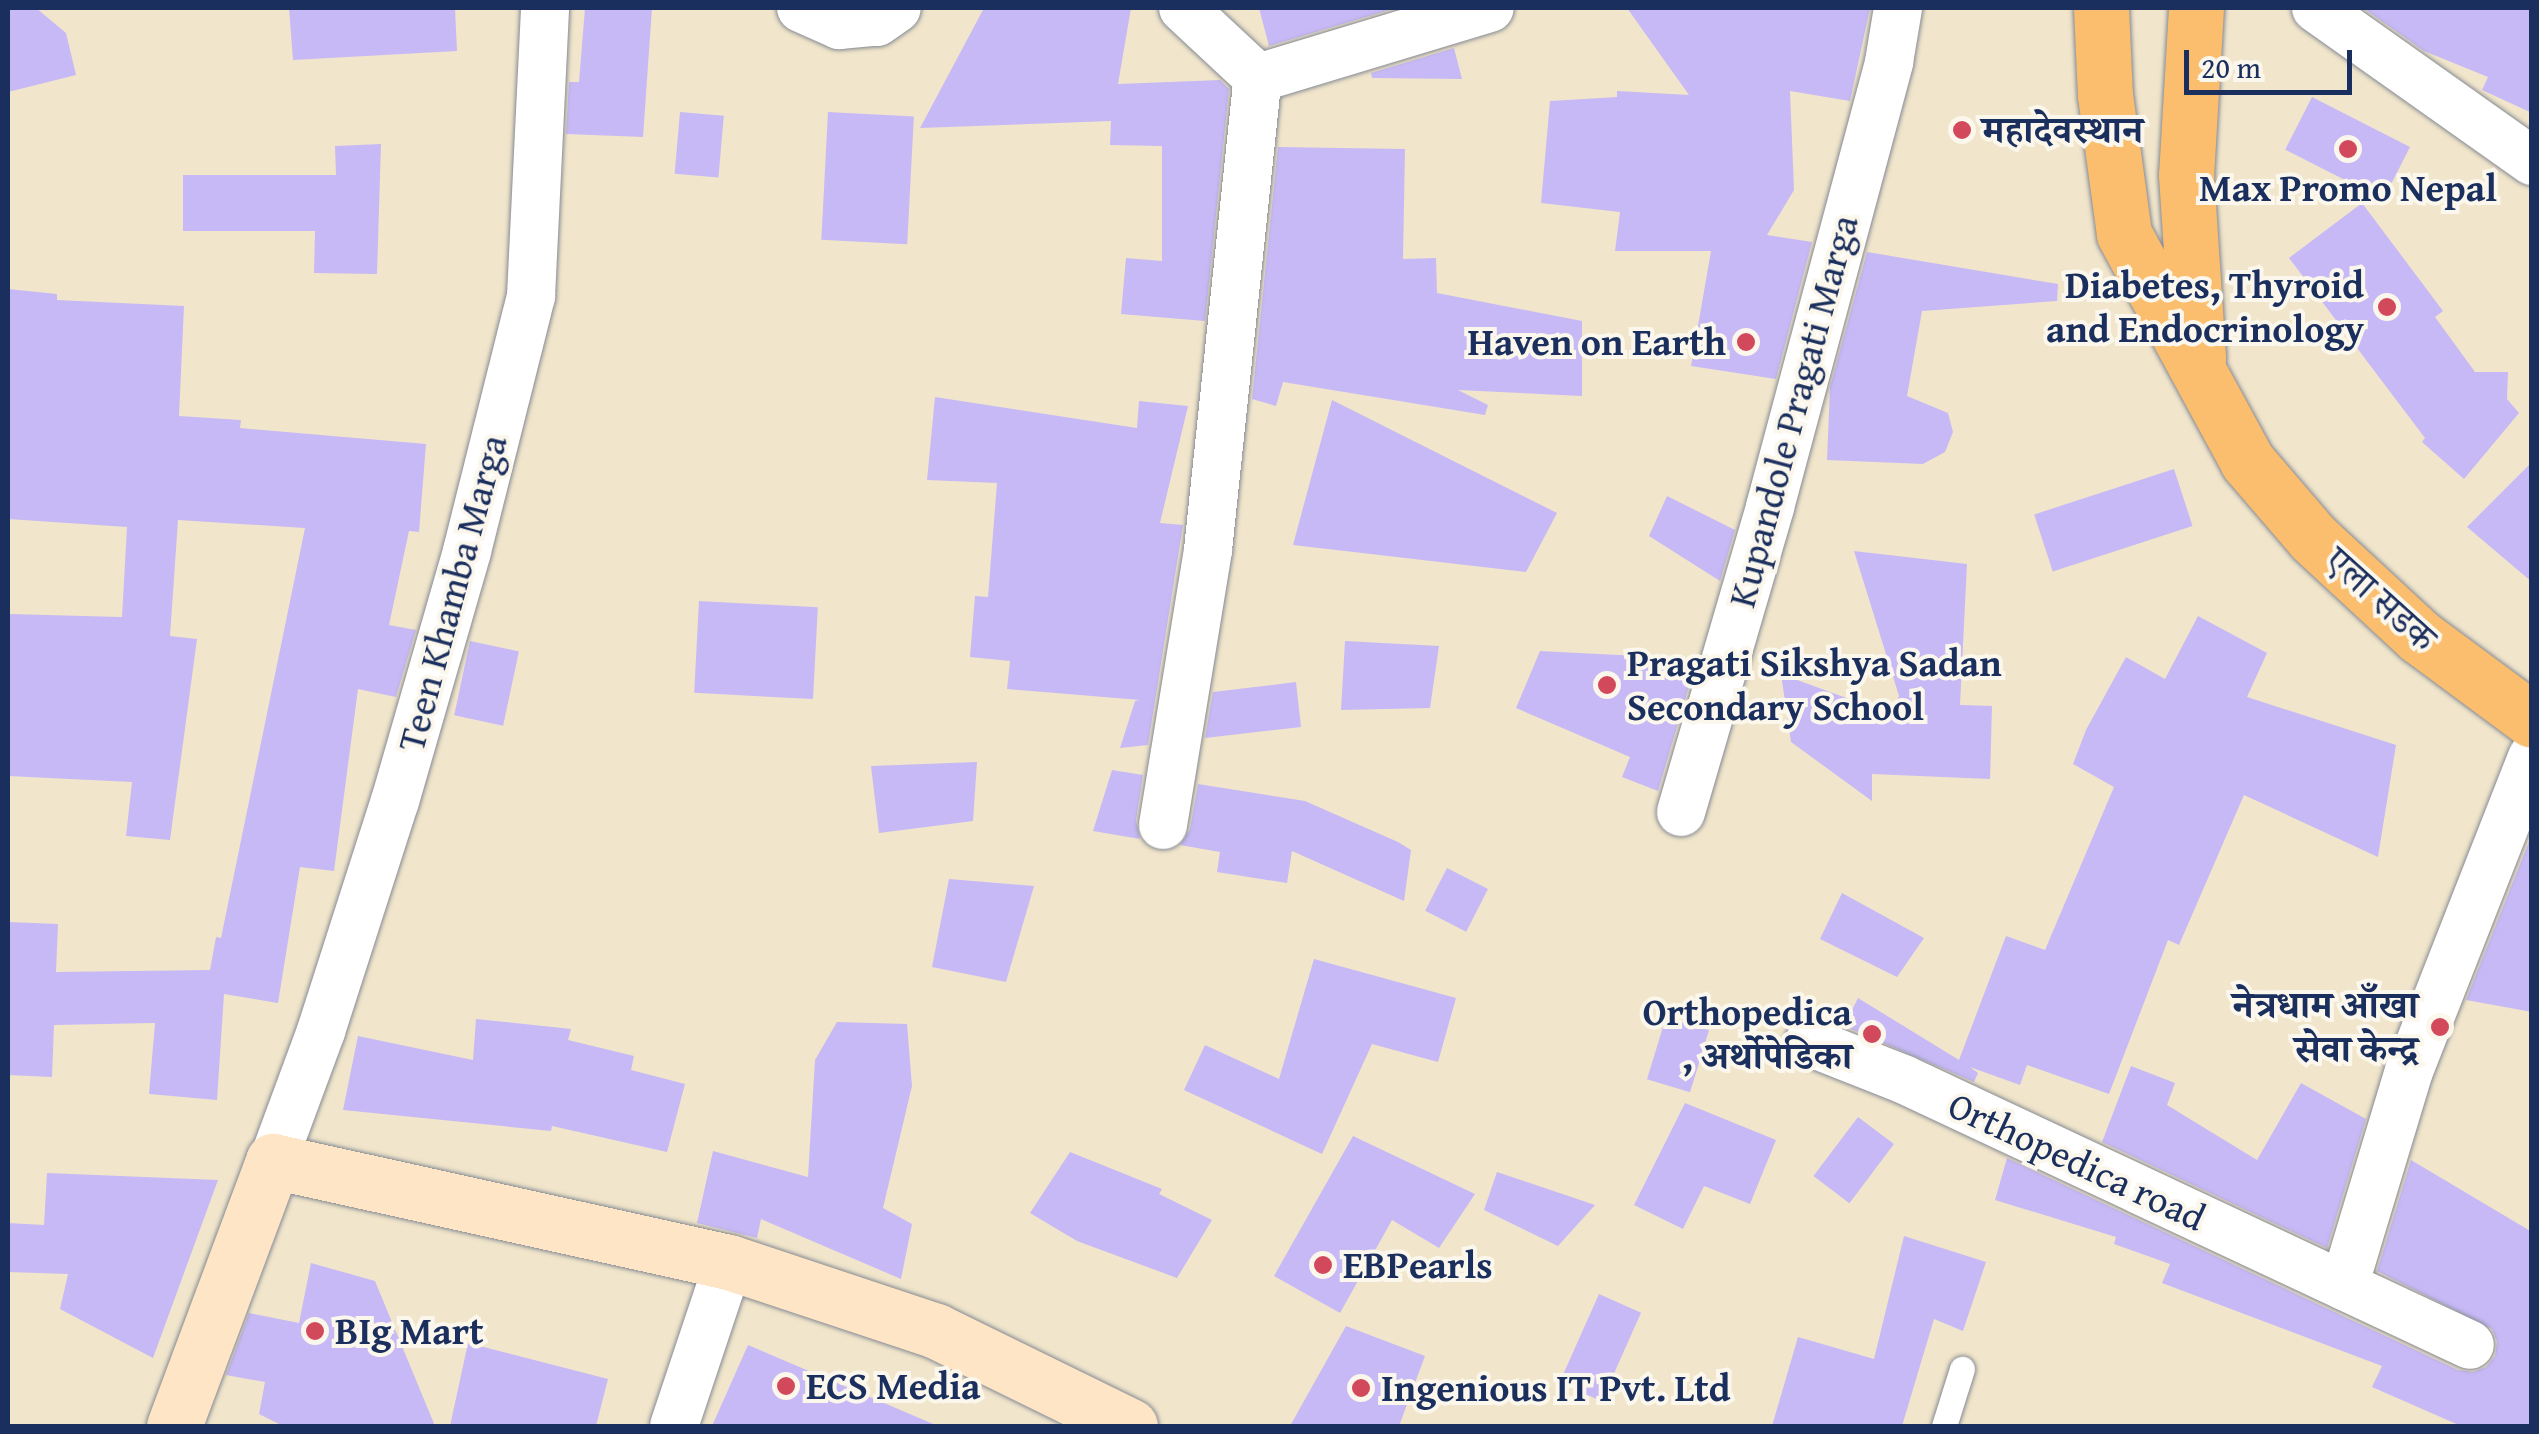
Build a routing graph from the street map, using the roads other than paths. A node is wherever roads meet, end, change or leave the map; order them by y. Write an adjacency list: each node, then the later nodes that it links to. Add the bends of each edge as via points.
1 (545, 8): 18 (street, Teen Khamba Marga, via 531,296 395,801)
2 (801, 8): 3 (street, via 839,25 878,22)
3 (898, 8)
4 (1183, 8): 10 (street)
5 (1490, 8): 10 (street)
6 (1898, 8): 15 (street, Kupandole Pragati Marga, via 1770,507)
7 (2101, 8): 12 (main road, एला सडक, via 2104,95 2124,234)
8 (2196, 8): 12 (main road, via 2186,175)
9 (2316, 8): 11 (street)
10 (1258, 78): 16 (street, via 1208,550)
11 (2532, 161)
12 (2199, 376): 13 (main road, एला सडक, via 2247,461 2313,538 2420,637)
13 (2532, 720)
14 (2532, 758): 20 (street); 20 (street, via 2409,1071)
15 (1680, 812)
16 (1162, 825)
17 (1808, 1042): 20 (street, Orthopedica road, via 1902,1079)
18 (273, 1160): 19 (main road); 23 (main road)
19 (730, 1262): 24 (street); 25 (main road, via 936,1330)
20 (2344, 1286): 21 (street, Orthopedica road)
21 (2470, 1346)
22 (1962, 1369): 26 (lane)
23 (174, 1426)
24 (674, 1426)
25 (1130, 1426)
26 (1944, 1426)

